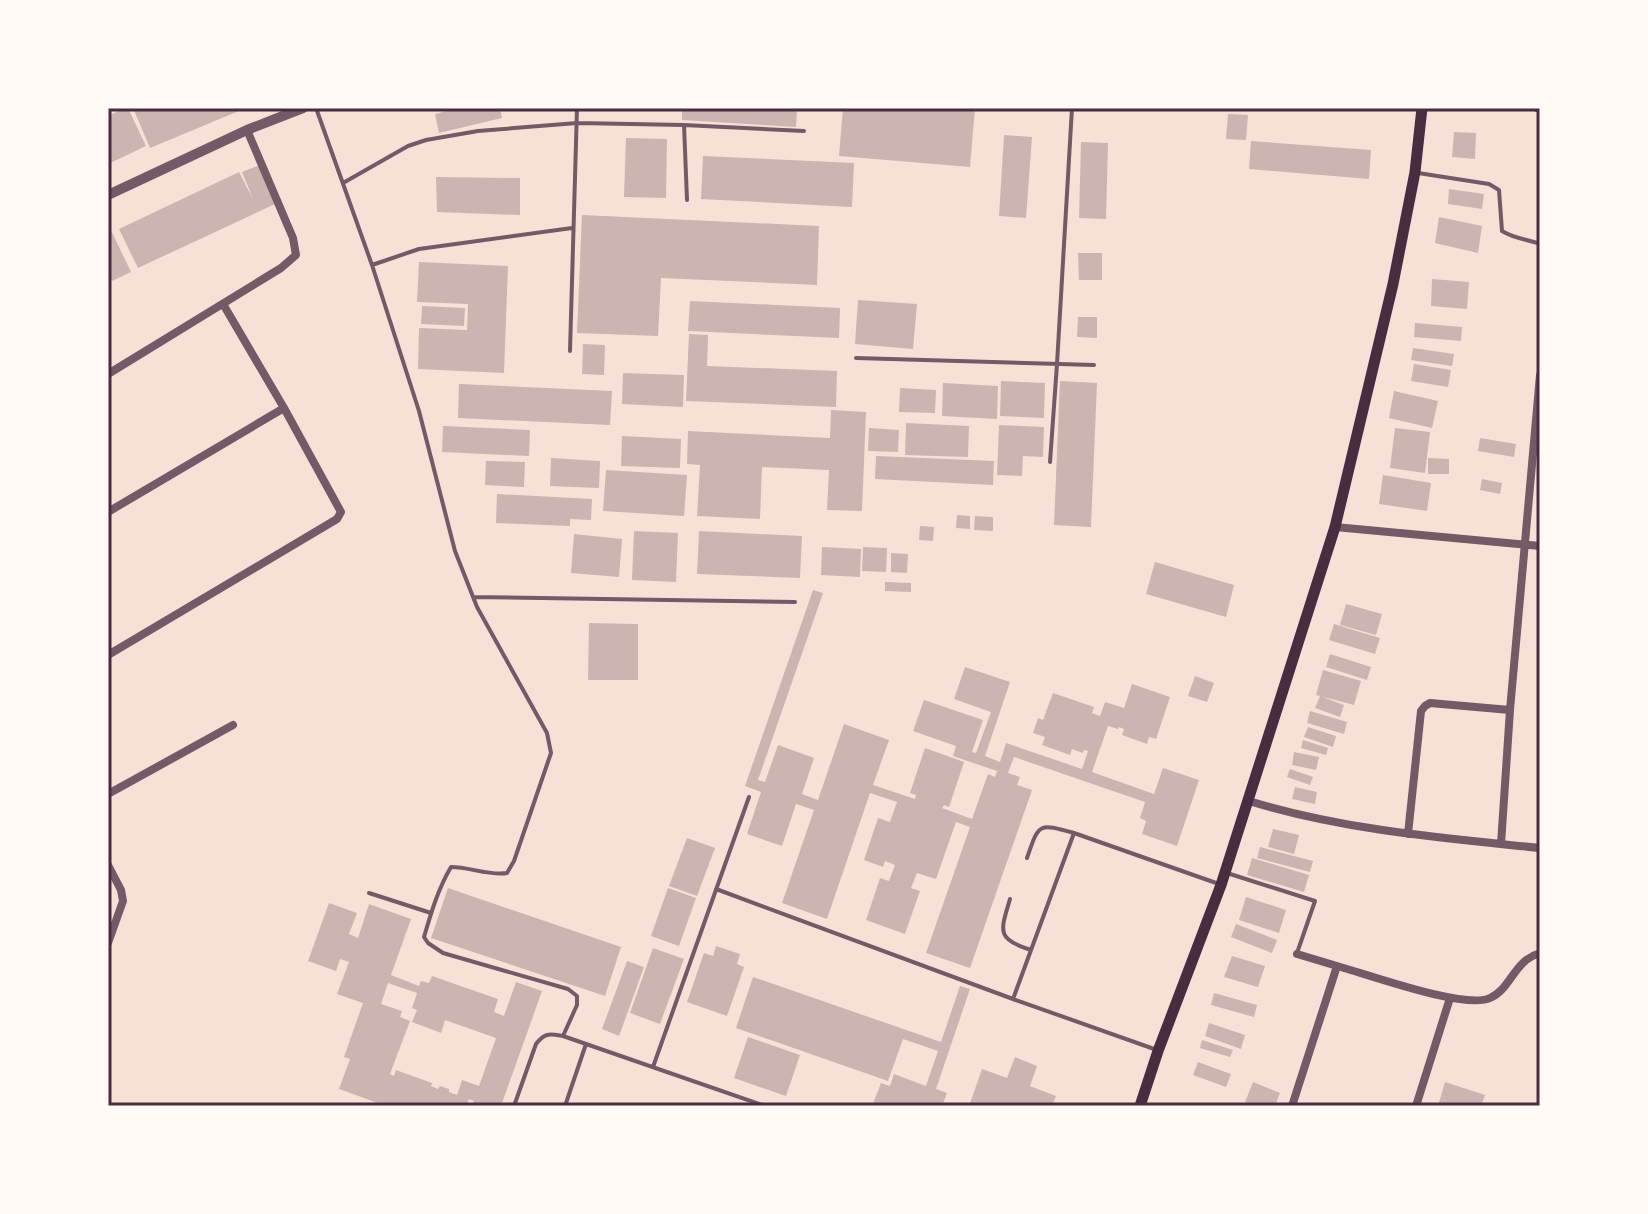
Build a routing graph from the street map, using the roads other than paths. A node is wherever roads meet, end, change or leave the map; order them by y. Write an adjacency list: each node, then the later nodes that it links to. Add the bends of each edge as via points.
1 (303, 108): 8 (street)
2 (316, 108): 11 (lane)
3 (577, 108): 6 (lane)
4 (1072, 108): 20 (lane)
5 (1422, 108): 10 (main road)
6 (577, 123): 7 (lane); 11 (lane, via 426,140); 14 (lane)
7 (684, 125): 9 (lane); 13 (lane)
8 (247, 130): 12 (street); 17 (street, via 296,255)
9 (804, 131)
10 (1415, 172): 15 (lane, via 1489,184 1499,190 1502,231); 27 (main road)
11 (343, 183): 16 (lane)
12 (108, 195)
13 (687, 200)
14 (572, 228): 16 (lane, via 419,249); 18 (lane)
15 (1540, 244)
16 (372, 265): 30 (lane)
17 (223, 304): 22 (street); 24 (street)
18 (570, 351)
19 (856, 358): 20 (lane)
20 (1057, 364): 21 (lane); 25 (lane)
21 (1094, 365)
22 (108, 374)
23 (1540, 375): 28 (street)
24 (284, 408): 26 (street); 32 (street, via 340,516)
25 (1050, 462)
26 (108, 512)
27 (1335, 527): 28 (street); 37 (main road)
28 (1526, 544): 29 (street); 33 (street)
29 (1540, 546)
30 (473, 597): 31 (lane); 48 (lane, via 547,733 551,753 507,873 451,867)
31 (795, 602)
32 (108, 655)
33 (1510, 710): 39 (street, via 1425,706); 40 (street)
34 (233, 725): 35 (street)
35 (108, 794)
36 (749, 797): 45 (lane)
37 (1249, 801): 39 (street); 44 (main road)
38 (1074, 833): 42 (lane, via 1043,827); 44 (lane); 50 (lane)
39 (1408, 834): 40 (street)
40 (1501, 844): 41 (street)
41 (1540, 848)
42 (1027, 858)
43 (108, 865): 49 (street, via 123,901)
44 (1223, 879): 52 (lane, via 1315,901); 58 (main road)
45 (716, 889): 55 (lane); 59 (lane)
46 (369, 893): 48 (lane)
47 (1010, 899): 50 (lane, via 1003,932 1012,944)
48 (431, 913): 56 (lane, via 424,937 443,953 577,996)
49 (108, 943)
50 (1031, 950): 55 (lane)
51 (1540, 953): 54 (street, via 1526,958 1491,998)
52 (1297, 954): 53 (street)
53 (1337, 966): 54 (street); 64 (street)
54 (1450, 998): 65 (street)
55 (1013, 999): 58 (lane)
56 (563, 1036): 57 (lane); 60 (lane, via 542,1036 536,1044)
57 (586, 1044): 59 (lane); 61 (lane)
58 (1158, 1051): 63 (main road)
59 (653, 1067): 62 (lane)
60 (514, 1106)
61 (565, 1106)
62 (765, 1106)
63 (1140, 1106)
64 (1292, 1106)
65 (1416, 1106)

